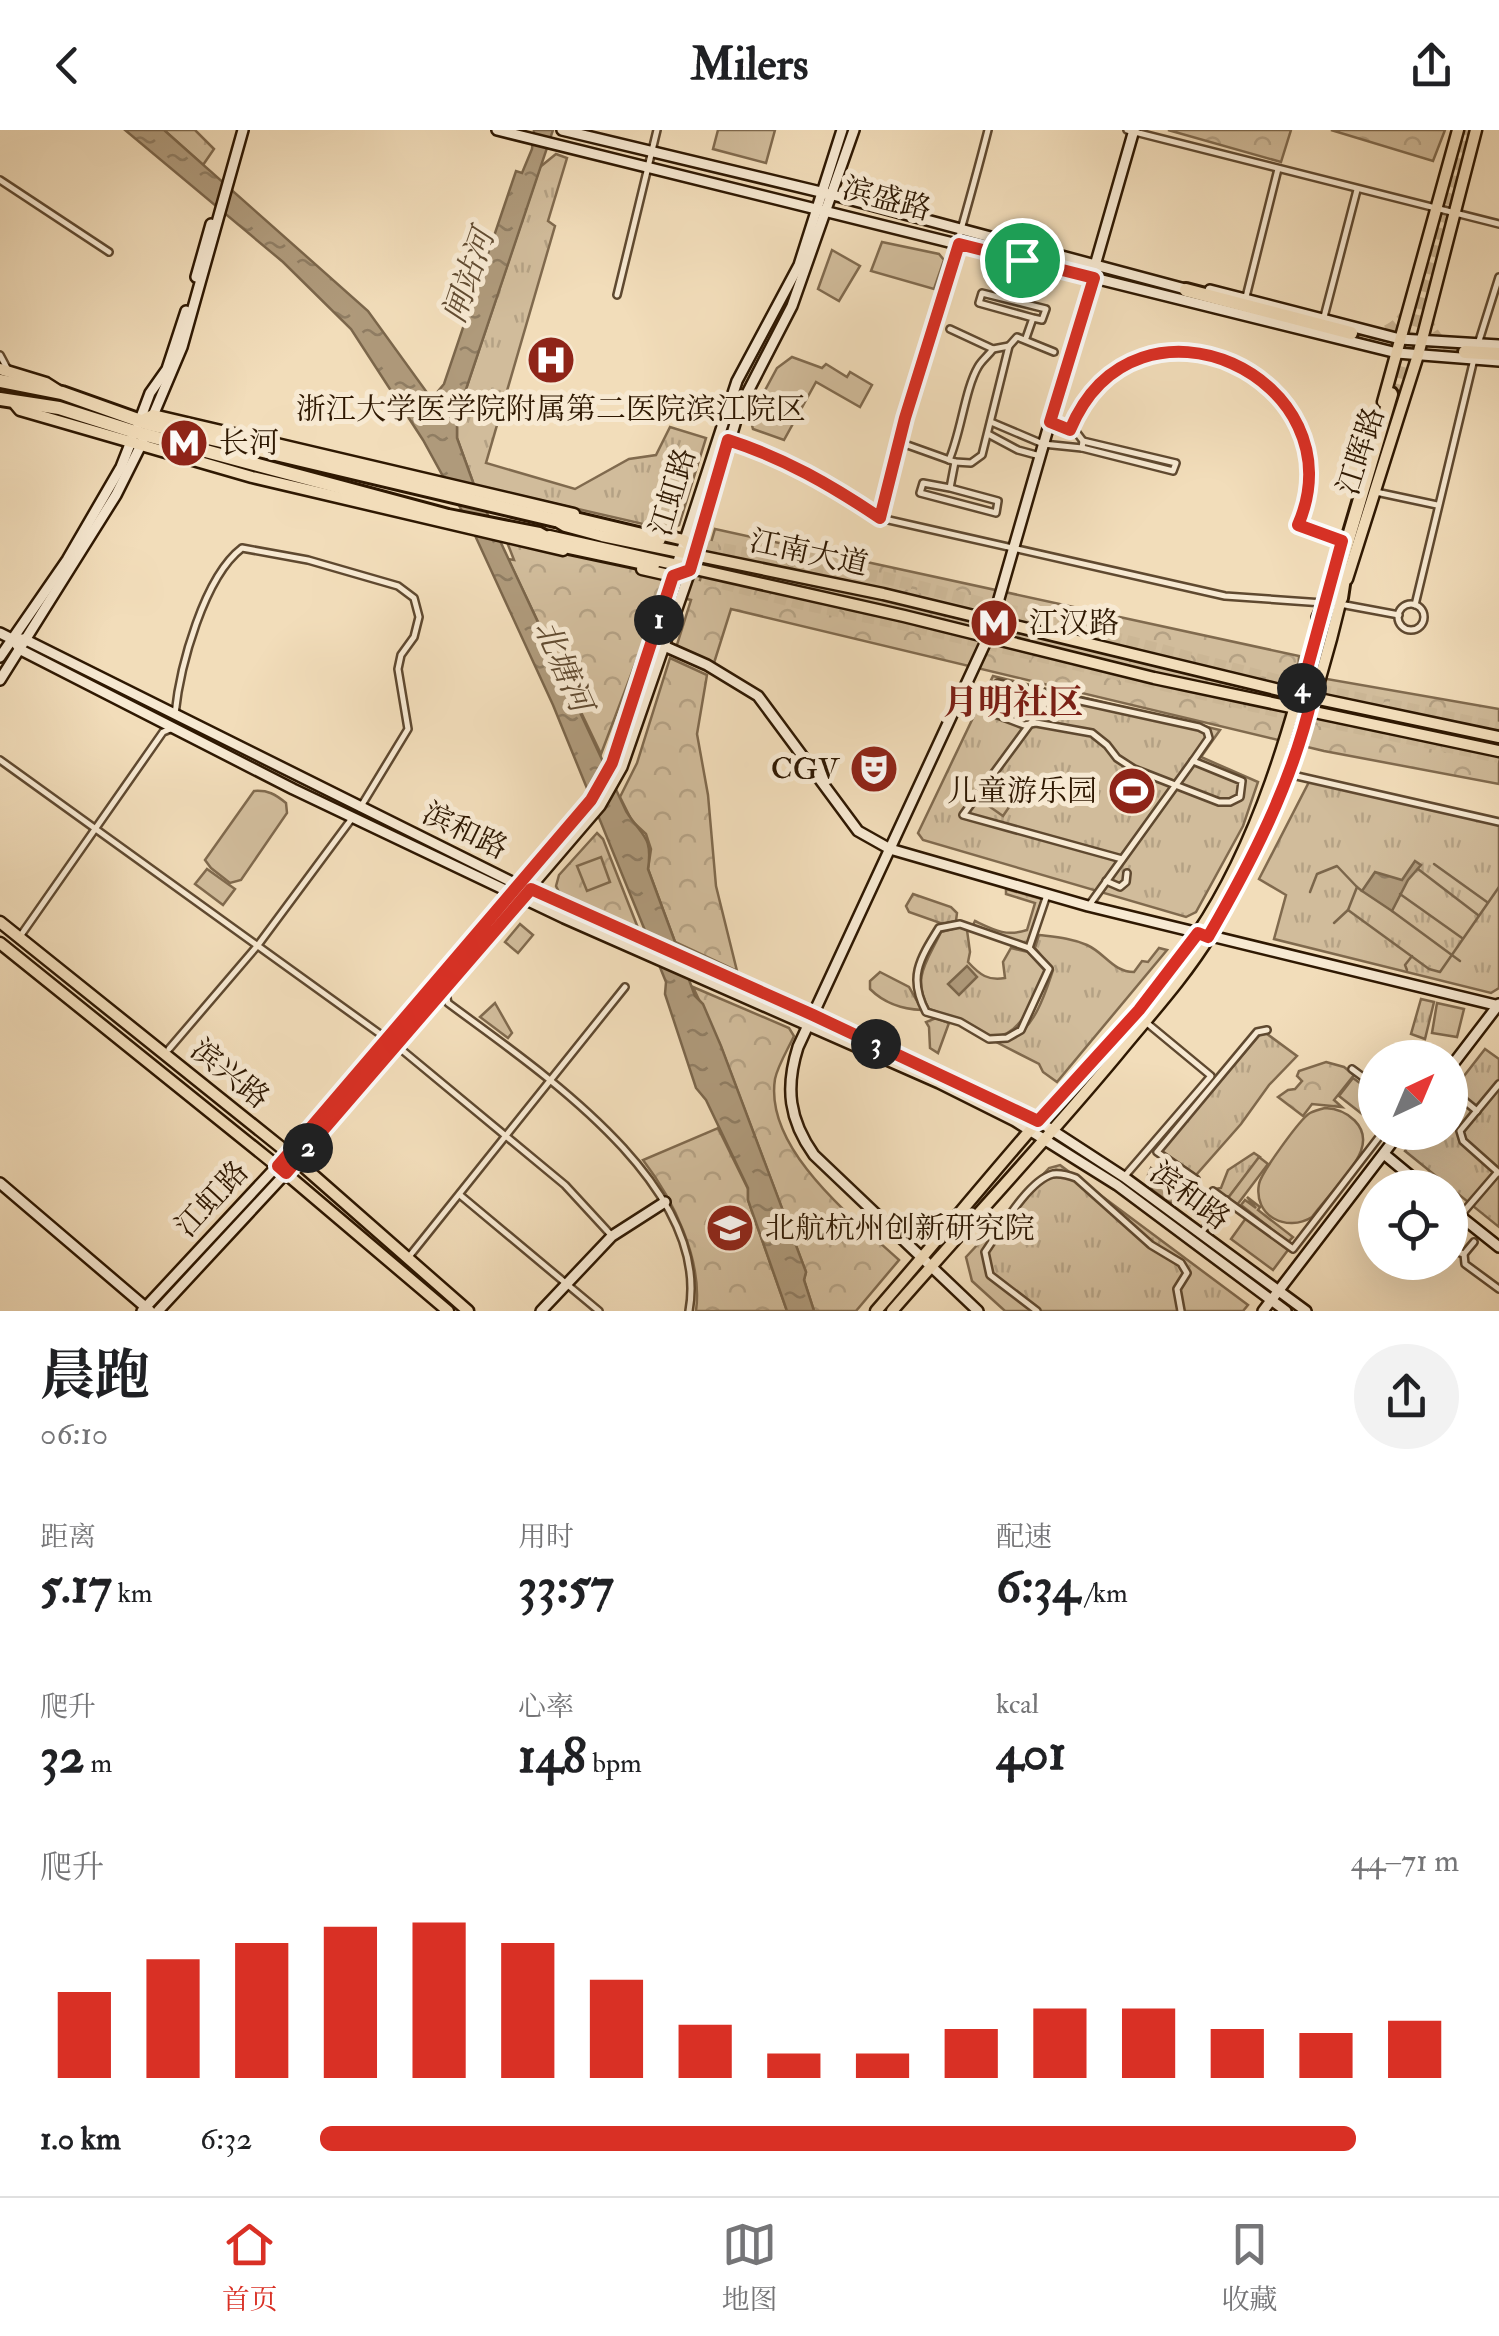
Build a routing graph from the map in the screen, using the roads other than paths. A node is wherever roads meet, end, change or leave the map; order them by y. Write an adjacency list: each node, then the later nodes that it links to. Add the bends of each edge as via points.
1 (240, 130): 50 (main road, via 207,248 167,369 150,393)
2 (498, 130): 12 (main road, 滨盛路)
3 (562, 130): 11 (main road, 滨盛路)
4 (657, 130): 11 (street)
5 (842, 130): 16 (main road, 江虹路)
6 (854, 130): 16 (main road, 江虹路)
7 (988, 130): 21 (street)
8 (1458, 130): 18 (main road, 江晖路)
9 (1476, 130): 19 (main road, 江晖路)
10 (1132, 131): 13 (street); 24 (main road)
11 (651, 152): 12 (street); 16 (main road, 滨盛路)
12 (648, 167): 17 (main road, 滨盛路); 28 (street)
13 (1278, 169): 15 (street); 29 (street)
14 (0, 180): 23 (street)
15 (1356, 190): 18 (street); 30 (street)
16 (828, 193): 17 (main road, 江虹路); 21 (main road, 滨盛路)
17 (823, 208): 22 (main road, 滨盛路); 52 (main road, 江虹路, via 792,282 737,381); 53 (main road, 江虹路, via 792,306 750,382)
18 (1437, 208): 19 (street); 35 (main road, 江晖路)
19 (1454, 214): 20 (street); 36 (main road, 江晖路)
20 (1499, 224)
21 (963, 229): 22 (street); 24 (main road, 滨盛路)
22 (959, 244): 25 (main road, 滨盛路); 54 (street)
23 (109, 252)
24 (1098, 265): 25 (main road); 27 (main road, 滨盛路)
25 (1094, 278): 42 (main road, 滨盛路); 48 (main road)
26 (1499, 278): 40 (street)
27 (1186, 290): 29 (main road, 滨盛路); 33 (highway)
28 (618, 296)
29 (1246, 298): 30 (main road, 滨盛路)
30 (1324, 317): 35 (main road, 滨盛路)
31 (1033, 318): 31 (street, via 1042,320 1046,308 982,293 979,304); 34 (street)
32 (950, 329): 39 (street)
33 (1351, 334)
34 (1026, 338): 37 (street); 41 (street)
35 (1400, 339): 36 (main road, 滨盛路); 42 (main road, 江晖路)
36 (1421, 342): 40 (main road, 滨盛路); 43 (main road, 江晖路)
37 (1009, 346): 39 (street); 47 (street)
38 (1499, 346): 40 (main road, 滨盛路)
39 (993, 348): 58 (street, via 974,376)
40 (1472, 351): 43 (main road, 滨盛路); 44 (highway); 61 (street)
41 (1054, 352)
42 (1397, 353): 43 (main road, 滨盛路); 68 (main road, 江晖路)
43 (1418, 354): 60 (main road, 江晖路)
44 (1499, 357)
45 (2, 370): 50 (highway, 江南大道)
46 (0, 399): 50 (highway, 江南大道)
47 (991, 422): 51 (street); 55 (street)
48 (1050, 422): 49 (street); 55 (main road)
49 (1070, 430): 56 (street); 68 (street, via 1090,396 1132,360 1182,354 1228,361 1261,378 1282,400 1303,442 1308,496 1298,525)
50 (142, 431): 62 (highway, 江南大道, via 243,441); 65 (highway, 江南大道, via 248,469); 82 (main road); 83 (main road, via 116,496)
51 (988, 434): 57 (street); 58 (street, via 982,455 971,463)
52 (716, 438): 53 (street); 67 (main road, 江虹路)
53 (728, 440): 64 (street, via 820,478); 70 (main road, 江虹路)
54 (899, 442): 58 (street); 64 (street)
55 (1043, 444): 56 (street); 57 (main road)
56 (1083, 445): 56 (street, via 1176,463 1173,471)
57 (1040, 456): 69 (main road)
58 (952, 461): 59 (street)
59 (950, 488): 59 (street, via 923,483 920,493 996,513 998,501)
60 (1374, 491): 61 (street); 74 (main road, 江晖路)
61 (1438, 505): 76 (street)
62 (528, 508): 63 (highway, 江南大道); 67 (main road)
63 (561, 518): 66 (highway); 71 (main road, 江南大道)
64 (880, 518): 69 (street)
65 (532, 536): 71 (main road, 江南大道); 72 (highway)
66 (659, 538)
67 (684, 540): 70 (main road); 71 (main road, 江虹路)
68 (1342, 541): 75 (main road, 江晖路)
69 (1014, 546): 75 (street, via 1225,596); 79 (main road)
70 (696, 554): 71 (main road, 江南大道); 73 (main road, 江虹路); 79 (main road, 江南大道)
71 (677, 564): 73 (main road, 江南大道); 96 (main road, 江虹路)
72 (653, 565)
73 (690, 570): 81 (main road, 江南大道); 84 (main road, 江虹路)
74 (1341, 601): 77 (street); 78 (highway, via 1393,395); 89 (main road, 江晖路, via 1323,672)
75 (1323, 603): 78 (main road, 江晖路)
76 (1415, 605): 77 (street); 77 (street, via 1423,614 1416,629 1404,628)
77 (1399, 614)
78 (1319, 618): 89 (main road, 江晖路)
79 (993, 621): 81 (main road); 89 (main road, 江南大道)
80 (0, 633): 82 (main road, 滨和路)
81 (988, 638): 90 (main road); 91 (main road, 江南大道)
82 (12, 639): 83 (main road, 滨和路); 85 (main road)
83 (23, 644): 86 (main road); 93 (main road, 滨和路)
84 (664, 646): 96 (main road, 江虹路); 107 (main road, via 758,696 858,831)
85 (0, 658)
86 (0, 680)
87 (998, 682): 88 (street)
88 (1052, 694): 94 (street); 101 (street, via 1199,727 1208,738)
89 (1306, 696): 91 (main road, 江晖路); 92 (main road, 江晖路); 98 (main road, 江南大道)
90 (960, 701): 94 (street); 107 (main road)
91 (1295, 709): 92 (main road, 江南大道); 115 (main road, 江晖路, via 1263,802)
92 (1309, 712): 99 (main road, 江南大道); 102 (main road, 江晖路)
93 (167, 714): 95 (main road, 滨和路); 97 (street); 104 (main road, 滨和路); 104 (street, via 192,634 229,558 242,548 398,586 414,598 420,617 398,669 408,729)
94 (1032, 724): 103 (street, via 1092,733 1134,770); 108 (street, via 963,815)
95 (176, 727): 97 (street); 104 (main road, 滨和路, via 293,789)
96 (628, 729): 111 (main road, 江虹路, via 622,767 600,806)
97 (163, 732): 106 (street)
98 (1499, 738)
99 (1499, 751)
100 (0, 760): 106 (street)
101 (1193, 760): 103 (street); 103 (street, via 1242,781 1240,796 1219,802)
102 (1288, 774): 105 (street); 115 (main road, 江晖路, via 1251,863)
103 (1176, 783): 108 (street)
104 (357, 812): 111 (main road, 滨和路); 118 (street)
105 (1499, 822)
106 (96, 830): 116 (street); 118 (street)
107 (890, 849): 112 (main road); 125 (main road)
108 (1122, 859): 110 (street)
109 (1127, 873): 110 (street, via 1120,886)
110 (1106, 881): 113 (street)
111 (522, 892): 121 (main road, 江虹路); 125 (main road, 滨和路, via 570,906); 127 (main road, 滨和路, via 564,918); 129 (main road, 江虹路)
112 (1047, 894): 113 (main road); 119 (street)
113 (1088, 906): 115 (main road)
114 (0, 922): 116 (main road, 滨兴路)
115 (1203, 935): 124 (main road); 126 (main road, 江晖路); 138 (main road, 江晖路)
116 (19, 938): 145 (main road, 滨兴路)
117 (0, 943): 146 (main road, 滨兴路)
118 (258, 944): 129 (street); 131 (street)
119 (1030, 948): 119 (street, via 960,924 939,928 914,980 916,993 926,1012 989,1039 1008,1038 1021,1030 1049,969)
120 (625, 988): 134 (street)
121 (445, 989): 122 (street); 123 (main road, 江虹路)
122 (448, 1003): 123 (street); 134 (street)
123 (432, 1004): 129 (main road, 江虹路)
124 (1499, 1005): 130 (main road)
125 (813, 1015): 127 (main road); 138 (main road, 滨和路)
126 (1145, 1020): 139 (main road, 江晖路); 149 (street, via 1211,1076)
127 (808, 1027): 138 (main road, 滨和路); 164 (main road, via 789,1086 802,1138)
128 (1267, 1030): 150 (street, via 1257,1032 1158,1152)
129 (392, 1042): 140 (street); 145 (main road, 江虹路)
130 (1468, 1045)
131 (169, 1050)
132 (1352, 1069): 133 (street)
133 (1358, 1073)
134 (551, 1080): 140 (street); 155 (street, via 639,1164)
135 (1499, 1084): 137 (street)
136 (1468, 1104): 137 (street)
137 (1477, 1111): 148 (street, via 1460,1131 1463,1142)
138 (1034, 1126): 139 (main road, 滨和路); 141 (main road, 滨和路); 164 (main road, 江晖路)
139 (1054, 1131): 141 (main road, 江晖路); 149 (main road, 滨和路)
140 (508, 1136): 153 (street); 159 (street)
141 (1044, 1140): 164 (main road, 江晖路); 170 (main road, 滨和路, via 1117,1185)
142 (1369, 1150): 154 (street, via 1293,1249)
143 (1387, 1150): 144 (main road)
144 (1384, 1154): 147 (main road); 169 (main road)
145 (293, 1157): 146 (main road, 江虹路); 163 (main road, 滨兴路)
146 (282, 1170): 171 (main road, 江虹路); 172 (main road, 江虹路); 173 (main road, 滨兴路)
147 (1403, 1170)
148 (1498, 1173): 156 (street)
149 (1124, 1177): 158 (main road, 滨和路)
150 (1196, 1179)
151 (0, 1183): 171 (main road)
152 (1213, 1190): 154 (street)
153 (460, 1195): 163 (street); 167 (street)
154 (1226, 1200): 158 (street)
155 (664, 1202): 159 (main road); 177 (street, via 685,1254)
156 (1468, 1207)
157 (1468, 1222): 161 (main road)
158 (1200, 1235): 169 (main road, 滨和路)
159 (612, 1236): 167 (main road)
160 (1474, 1242): 162 (street)
161 (1499, 1247)
162 (1468, 1249)
163 (408, 1258): 174 (main road, 滨兴路)
164 (925, 1263): 166 (main road, 江晖路); 180 (main road)
165 (1468, 1266): 168 (street)
166 (910, 1281): 178 (main road, 江晖路); 179 (main road, 江晖路)
167 (566, 1283): 175 (main road); 176 (street)
168 (1499, 1289)
169 (1279, 1290): 170 (main road); 185 (main road, 滨和路)
170 (1272, 1300): 183 (main road); 184 (main road, 滨和路)
171 (146, 1310)
172 (158, 1311)
173 (448, 1311)
174 (468, 1311)
175 (541, 1311)
176 (599, 1311)
177 (689, 1311)
178 (876, 1311)
179 (892, 1311)
180 (978, 1311)
181 (1036, 1311): 182 (street, via 990,1274 985,1252 1038,1183 1063,1174 1180,1263 1188,1273 1177,1289)
182 (1181, 1311)
183 (1263, 1311)
184 (1286, 1311)
185 (1306, 1311)

